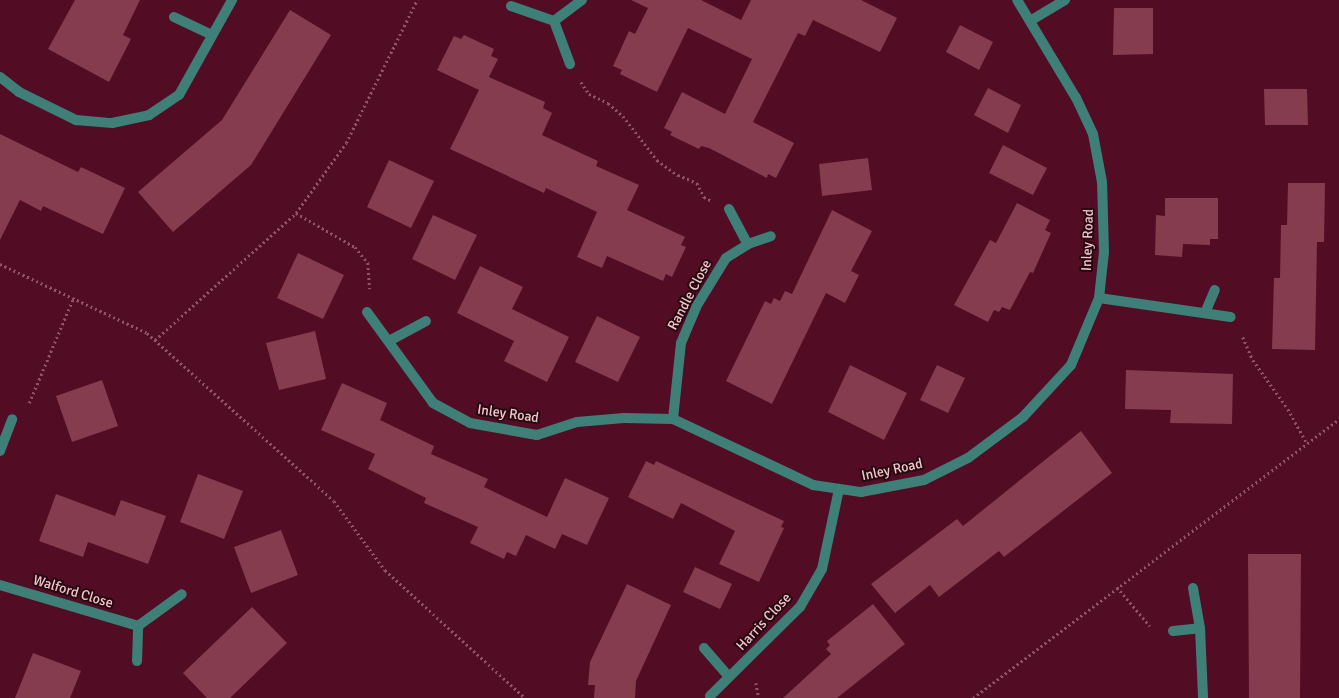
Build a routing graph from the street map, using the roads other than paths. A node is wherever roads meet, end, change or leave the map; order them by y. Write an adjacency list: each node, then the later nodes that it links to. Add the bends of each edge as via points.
1 (232, 0): 9 (street)
2 (582, 0): 7 (street)
3 (1017, 0): 8 (street, Inley Road)
4 (1065, 0): 8 (street)
5 (511, 6): 7 (street)
6 (174, 17): 9 (street)
7 (554, 21): 10 (street)
8 (1030, 21): 16 (street, Inley Road, via 1076,98 1093,134 1102,182 1104,252)
9 (212, 34): 11 (street, via 179,95 149,115 112,123 76,120 19,92)
10 (570, 64)
11 (0, 77)
12 (729, 209): 14 (street)
13 (771, 236): 14 (street, Randle Close)
14 (748, 244): 23 (street, Randle Close, via 726,258 696,307 681,343)
15 (1215, 290): 18 (street)
16 (1099, 298): 18 (street); 25 (street, Inley Road, via 1071,364 1023,417 974,453 924,480 860,492)
17 (367, 312): 21 (street, Inley Road)
18 (1205, 313): 19 (street)
19 (1231, 317)
20 (426, 321): 21 (street)
21 (389, 341): 23 (street, Inley Road, via 433,403 470,423 537,435 577,422 624,418)
22 (12, 419): 24 (street)
23 (672, 419): 25 (street, Inley Road, via 813,485)
24 (0, 448)
25 (839, 489): 34 (street, Harris Close, via 822,568 800,607)
26 (0, 585): 29 (street, Walford Close)
27 (1193, 588): 30 (street)
28 (182, 594): 29 (street)
29 (138, 626): 33 (street)
30 (1200, 628): 31 (street); 36 (street)
31 (1173, 631)
32 (704, 648): 34 (street)
33 (137, 661)
34 (729, 677): 35 (street, Harris Close)
35 (710, 696)
36 (1203, 698)

